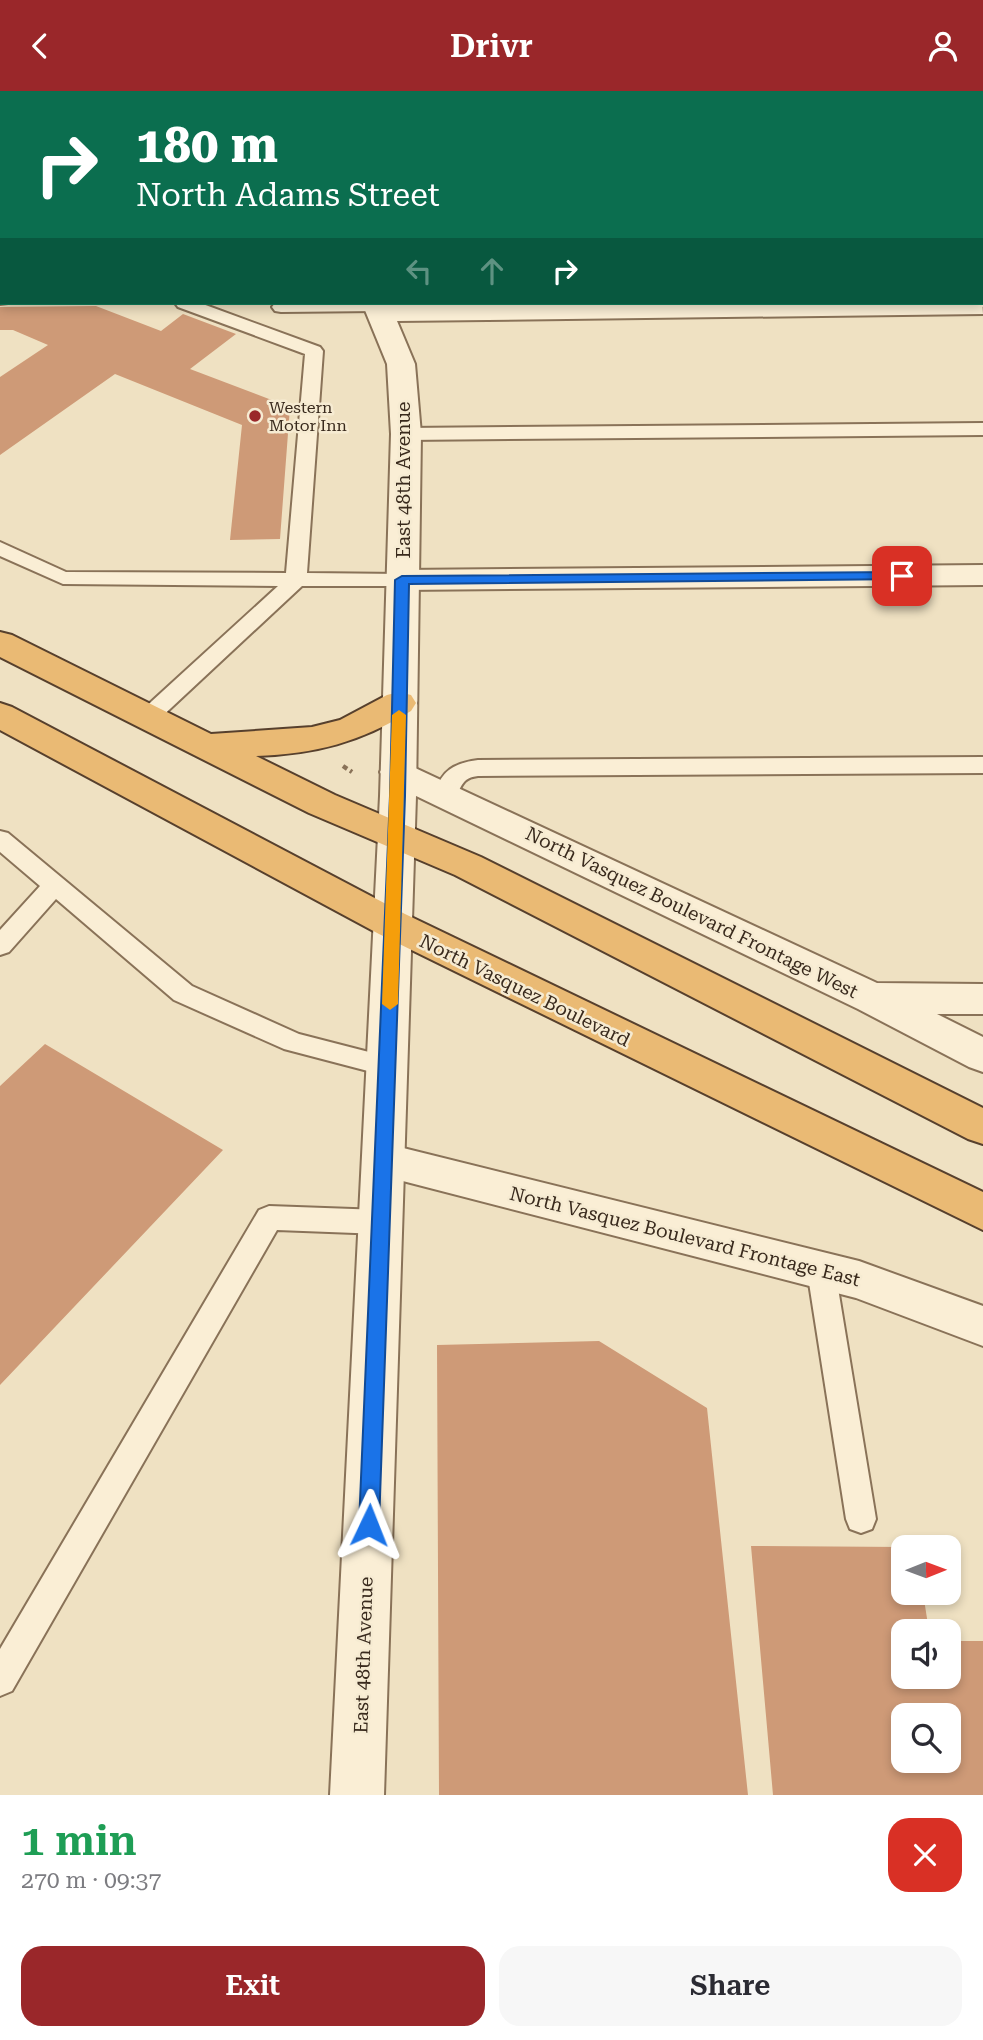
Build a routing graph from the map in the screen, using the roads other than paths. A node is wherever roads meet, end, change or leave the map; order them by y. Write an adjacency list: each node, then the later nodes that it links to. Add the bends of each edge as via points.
1 (189, 305): 9 (lane, via 314,351)
2 (983, 306): 4 (street)
3 (281, 307): 4 (lane)
4 (379, 307): 6 (street, East 48th Avenue, via 401,364)
5 (983, 429): 6 (lane)
6 (406, 434): 10 (street, East 48th Avenue)
7 (0, 548): 9 (lane, via 63,578)
8 (983, 575): 10 (street)
9 (296, 580): 10 (lane); 14 (lane)
10 (402, 580): 12 (street, East 48th Avenue)
11 (0, 643): 14 (highway)
12 (399, 703): 15 (highway, via 326,736); 17 (street, East 48th Avenue)
13 (0, 715): 22 (highway, North Vasquez Boulevard)
14 (148, 717): 15 (highway)
15 (206, 746): 19 (highway)
16 (983, 765): 18 (lane, via 478,768 453,775)
17 (398, 772): 18 (street, North Vasquez Boulevard Frontage West); 19 (street, East 48th Avenue)
18 (446, 794): 24 (street, North Vasquez Boulevard Frontage West)
19 (396, 835): 22 (street, East 48th Avenue); 28 (highway, via 468,866)
20 (0, 839): 21 (lane)
21 (56, 884): 23 (lane); 27 (lane, via 183,993 293,1042)
22 (392, 924): 27 (street, East 48th Avenue); 30 (highway, North Vasquez Boulevard)
23 (0, 946)
24 (872, 998): 25 (street); 26 (street, North Vasquez Boulevard Frontage West)
25 (983, 999)
26 (983, 1056)
27 (387, 1066): 29 (street, East 48th Avenue)
28 (983, 1127)
29 (383, 1160): 31 (street, East 48th Avenue); 32 (street, North Vasquez Boulevard Frontage East)
30 (983, 1212)
31 (381, 1222): 35 (lane, via 269,1218); 36 (street, East 48th Avenue)
32 (821, 1270): 33 (street, North Vasquez Boulevard Frontage East); 34 (lane)
33 (983, 1326)
34 (861, 1519)
35 (0, 1680)
36 (358, 1795)

